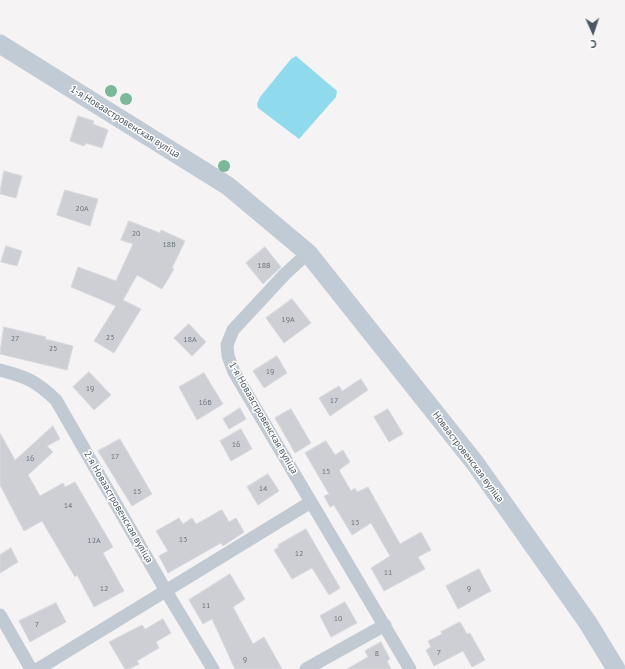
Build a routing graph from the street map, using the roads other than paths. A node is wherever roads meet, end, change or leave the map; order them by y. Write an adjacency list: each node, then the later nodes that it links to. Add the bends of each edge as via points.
1 (0, 44): 2 (main road, 1-я Новаастровенская вуліца, via 228,186)
2 (308, 253): 4 (street, 1-я Новаастровенская вуліца, via 233,330 227,345 234,372); 13 (main road, Новаастровенская вуліца, via 475,463 588,623)
3 (0, 370): 5 (street, 2-я Новаастровенская вуліца, via 38,383 56,400)
4 (311, 502): 5 (street); 7 (street, 1-я Новаастровенская вуліца)
5 (166, 591): 9 (street); 10 (street, 2-я Новаастровенская вуліца)
6 (0, 616): 8 (street)
7 (385, 625): 11 (street); 12 (street, 1-я Новаастровенская вуліца)
8 (31, 669)
9 (38, 669)
10 (213, 669)
11 (306, 669)
12 (410, 669)
13 (616, 669)

